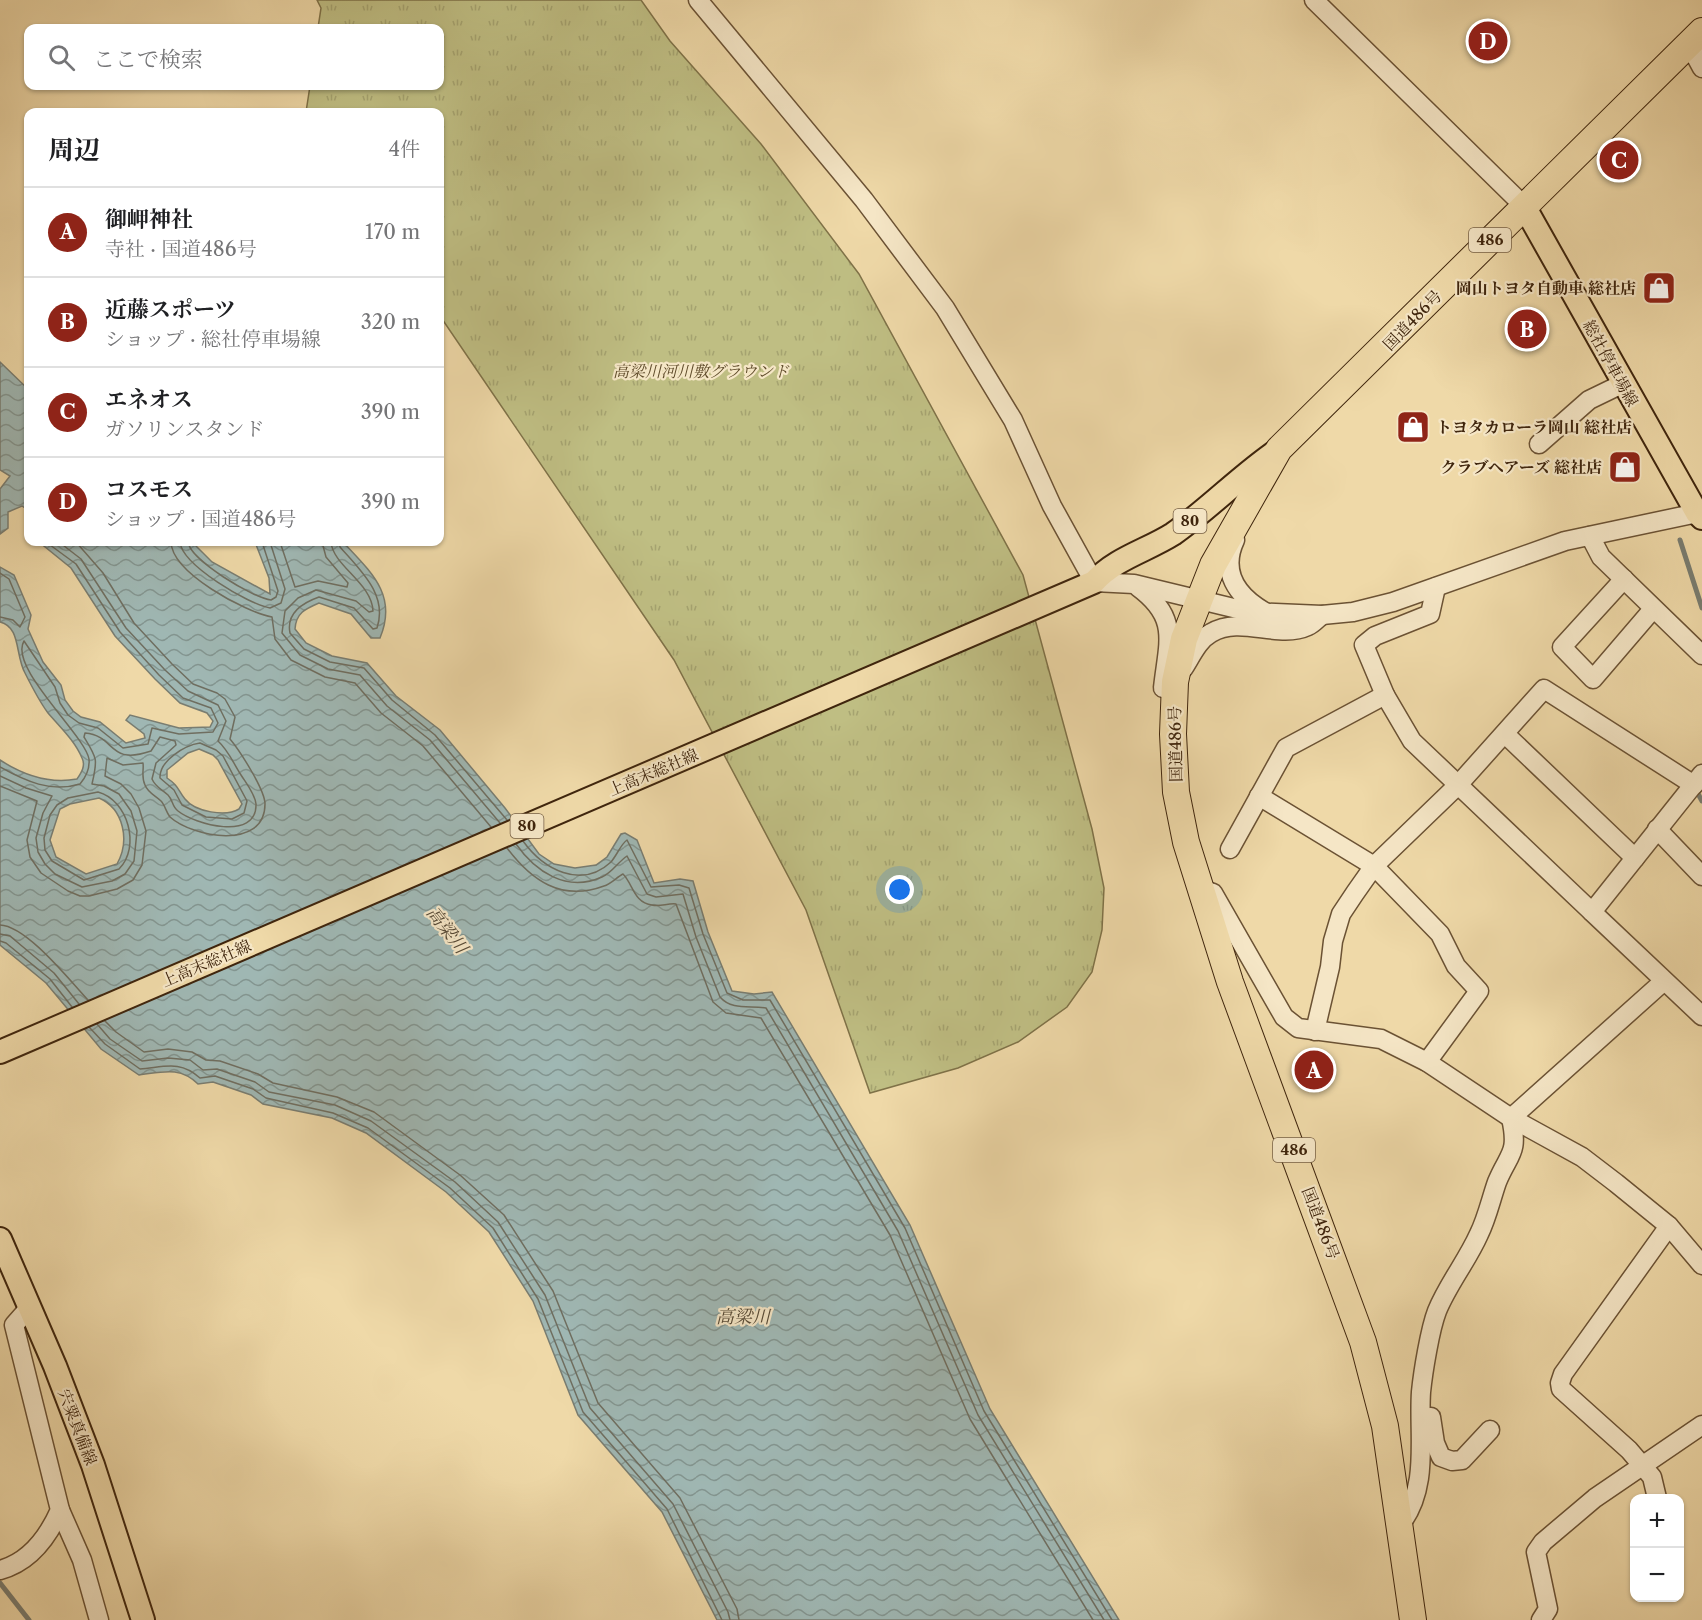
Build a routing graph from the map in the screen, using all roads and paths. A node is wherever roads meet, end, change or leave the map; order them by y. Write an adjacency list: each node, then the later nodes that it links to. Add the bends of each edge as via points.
1 (698, 0): 13 (street, via 864,200 945,308 1013,420 1052,506)
2 (1314, 0): 5 (street)
3 (1695, 37): 4 (street); 5 (highway, 国道486号 / 486)
4 (1702, 68)
5 (1524, 206): 6 (main road, 総社停車場線); 8 (highway, 国道486号 / 486)
6 (1622, 384): 7 (street, via 1590,400); 10 (main road, 総社停車場線)
7 (1539, 444)
8 (1279, 449): 9 (highway, 国道486号 / 486); 13 (main road, 上高末総社線 / 80, via 1247,471 1191,521 1108,566)
9 (1243, 509): 16 (highway, 国道486号 / 486); 18 (street, via 1230,551 1229,571 1250,603)
10 (1700, 514): 11 (street)
11 (1590, 536): 12 (street, via 1601,557); 15 (street, via 1555,544)
12 (1624, 579): 17 (street); 17 (street, via 1562,647 1593,679)
13 (1094, 582): 14 (street); 38 (main road, 上高末総社線 / 80)
14 (1134, 584): 16 (street); 23 (street, via 1153,598 1168,624 1162,700)
15 (1437, 587): 19 (street, via 1362,610); 22 (street, via 1430,614 1375,636 1364,645)
16 (1198, 600): 18 (street); 21 (highway, 国道486号 / 486)
17 (1653, 609): 20 (street)
18 (1269, 614): 19 (street)
19 (1322, 615): 21 (street, via 1307,626 1291,630 1239,626 1211,633)
20 (1702, 655)
21 (1174, 682): 23 (highway, 国道486号 / 486)
22 (1385, 695): 26 (street, via 1412,741); 27 (street, via 1286,748)
23 (1173, 723): 33 (highway, 国道486号 / 486, via 1180,815)
24 (1505, 734): 25 (street, via 1544,689); 26 (street); 30 (street)
25 (1694, 782): 28 (street)
26 (1458, 785): 31 (street); 34 (street)
27 (1259, 796): 29 (street); 31 (street)
28 (1657, 829): 30 (street); 32 (street)
29 (1230, 849)
30 (1635, 858): 34 (street)
31 (1374, 866): 37 (street, via 1341,914); 39 (street, via 1440,934 1456,966 1479,991)
32 (1702, 876)
33 (1199, 888): 37 (street, via 1213,893 1284,1017 1298,1028); 51 (highway, 国道486号 / 486, via 1363,1341 1385,1426)
34 (1592, 912): 35 (street)
35 (1664, 981): 36 (street); 40 (street)
36 (1702, 1016)
37 (1315, 1030): 39 (street, via 1381,1039)
38 (0, 1052)
39 (1427, 1062): 40 (street)
40 (1511, 1118): 41 (street, via 1582,1157); 45 (street, via 1512,1156 1498,1180 1479,1235 1437,1312)
41 (1669, 1226): 43 (street); 48 (street, via 1560,1383 1561,1389 1629,1450)
42 (0, 1239): 44 (main road, 宍粟真備線)
43 (1699, 1254)
44 (29, 1308): 50 (street, via 14,1325); 54 (main road, 宍粟真備線, via 93,1465)
45 (1423, 1377): 47 (street, via 1441,1457 1462,1460); 51 (street, via 1418,1485 1409,1514)
46 (1702, 1425): 48 (street)
47 (1490, 1430)
48 (1641, 1466): 49 (street, via 1652,1477); 56 (street, via 1594,1498 1539,1547 1536,1552 1548,1608)
49 (1657, 1494)
50 (60, 1510): 52 (street, via 50,1531 33,1551); 53 (street, via 82,1560)
51 (1400, 1525): 55 (highway, 国道486号 / 486)
52 (0, 1570)
53 (99, 1620)
54 (143, 1620)
55 (1413, 1620)
56 (1541, 1620)

